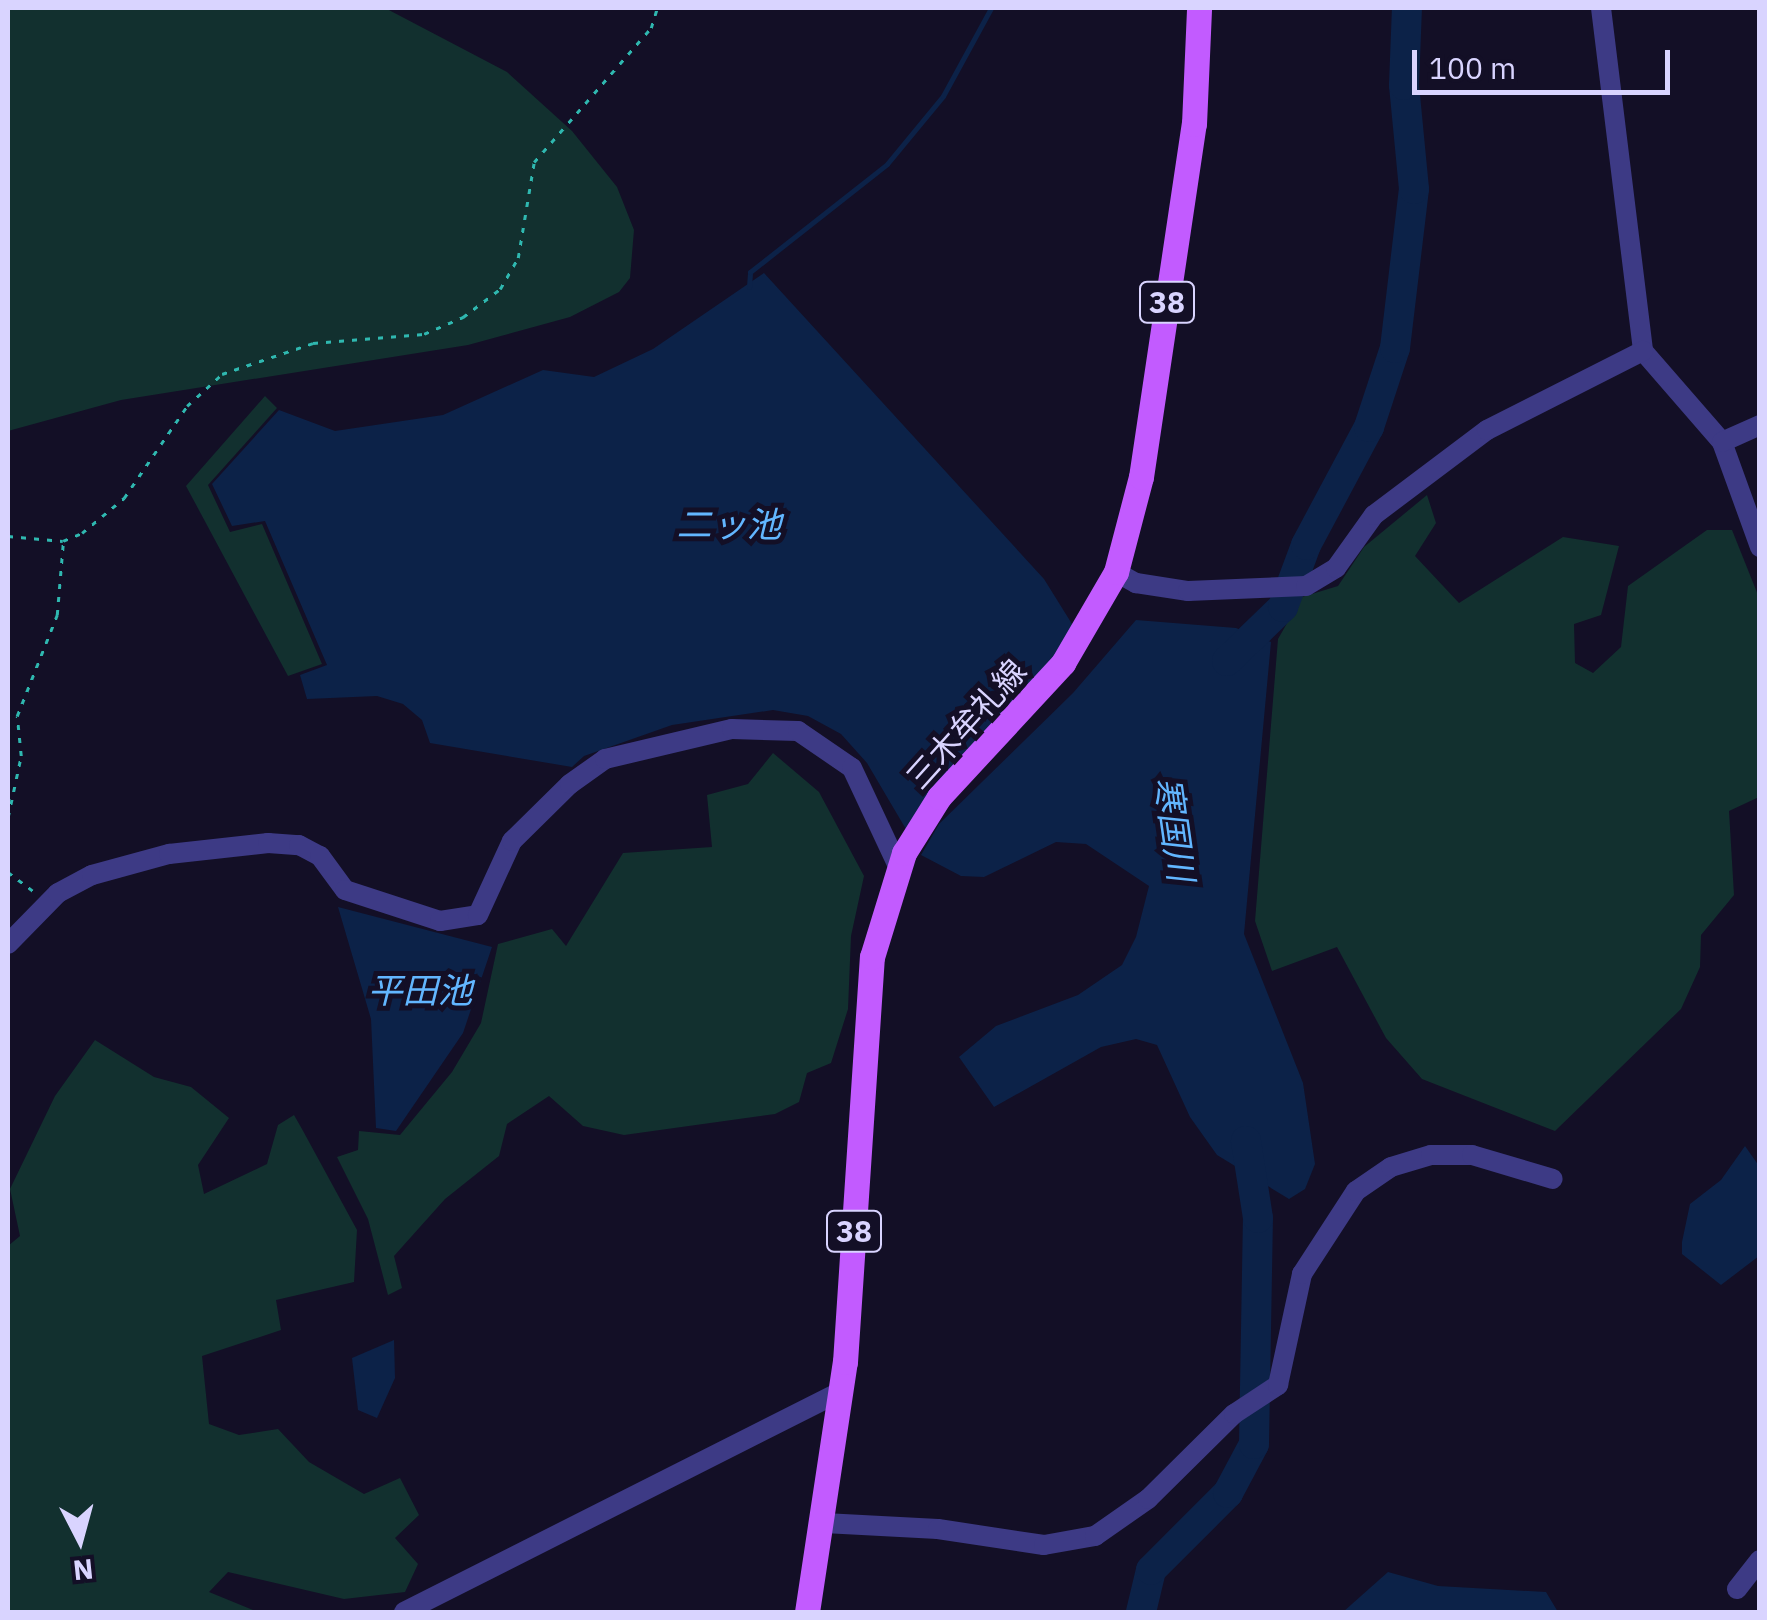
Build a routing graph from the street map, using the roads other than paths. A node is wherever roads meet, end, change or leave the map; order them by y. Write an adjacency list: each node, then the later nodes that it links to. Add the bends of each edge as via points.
1 (1199, 8): 7 (main road, 三木牟礼線 / 38, via 1194,124 1141,476)
2 (1601, 8): 3 (street)
3 (1642, 351): 5 (street); 7 (street, via 1488,430 1385,505 1336,568 1306,586 1188,591)
4 (1760, 425): 5 (street)
5 (1722, 442): 6 (street)
6 (1760, 547)
7 (1112, 582): 8 (main road, 三木牟礼線 / 38, via 1063,663 940,798)
8 (901, 859): 9 (street, via 852,768 798,731 732,728 605,760 570,784 512,841 478,915 440,922 345,890 320,856 299,845 268,843 117,866 48,902); 11 (main road, 三木牟礼線 / 38, via 872,957)
9 (8, 944)
10 (1553, 1179): 12 (street, via 1472,1155 1431,1155 1392,1167 1356,1191 1302,1274 1278,1384 1234,1414 1148,1499 1096,1536 1044,1546 938,1529)
11 (841, 1392): 12 (main road, 三木牟礼線 / 38); 15 (street)
12 (824, 1523): 16 (main road, 三木牟礼線 / 38)
13 (1760, 1560): 14 (street)
14 (1737, 1590)
15 (404, 1612)
16 (806, 1612)

